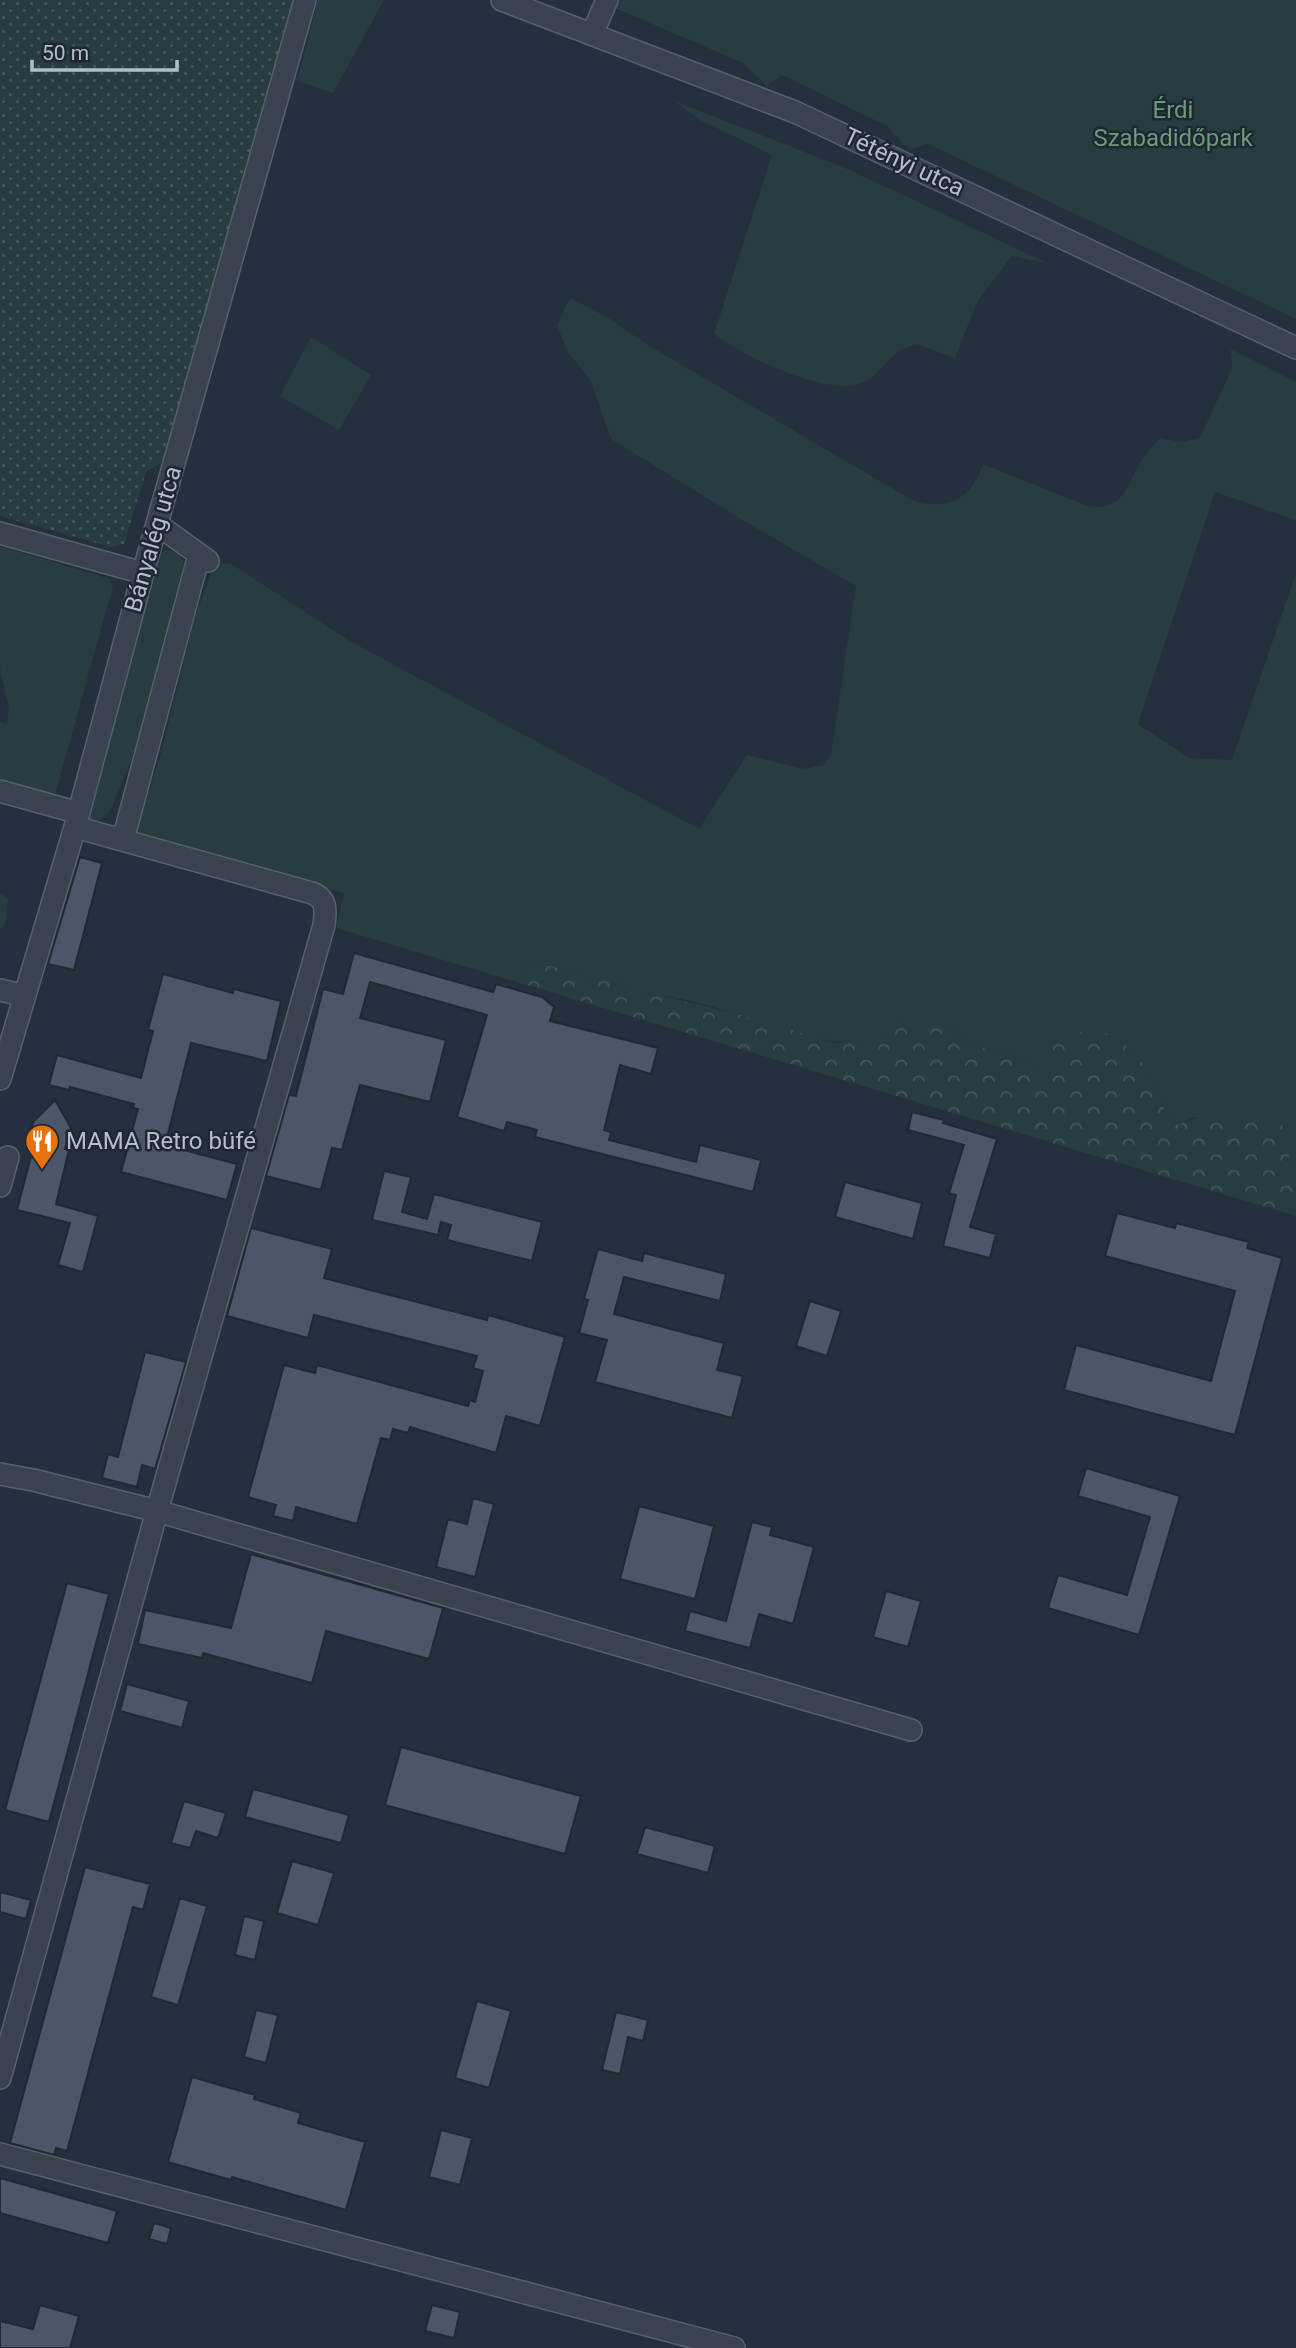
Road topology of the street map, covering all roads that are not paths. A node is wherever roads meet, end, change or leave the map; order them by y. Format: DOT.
graph roads {
  1 [pos="305,0"];
  2 [pos="502,0"];
  3 [pos="607,0"];
  4 [pos="592,34"];
  5 [pos="1296,348"];
  6 [pos="157,524"];
  7 [pos="0,533"];
  8 [pos="143,573"];
  9 [pos="0,791"];
  10 [pos="77,820"];
  11 [pos="123,840"];
  12 [pos="0,990"];
  13 [pos="24,996"];
  14 [pos="1,1075"];
  15 [pos="8,1157"];
  16 [pos="0,1186"];
  17 [pos="0,1474"];
  18 [pos="157,1511"];
  19 [pos="911,1730"];
  20 [pos="0,2078"];
  21 [pos="0,2154"];
  22 [pos="734,2348"];
  1 -- 6 [label="street, Bányalég utca"];
  2 -- 4 [label="street, Tétényi utca"];
  3 -- 4 [label="street"];
  4 -- 5 [label="street, Tétényi utca"];
  6 -- 8 [label="street, Bányalég utca"];
  6 -- 11 [label="street"];
  7 -- 8 [label="street"];
  8 -- 10 [label="street, Bányalég utca"];
  9 -- 10 [label="street"];
  10 -- 11 [label="street"];
  10 -- 13 [label="street, Bányalég utca"];
  11 -- 18 [label="street"];
  12 -- 13 [label="street"];
  13 -- 14 [label="street, Bányalég utca"];
  15 -- 16 [label="street"];
  17 -- 18 [label="street"];
  18 -- 19 [label="street"];
  18 -- 20 [label="street"];
  21 -- 22 [label="street"];
}
